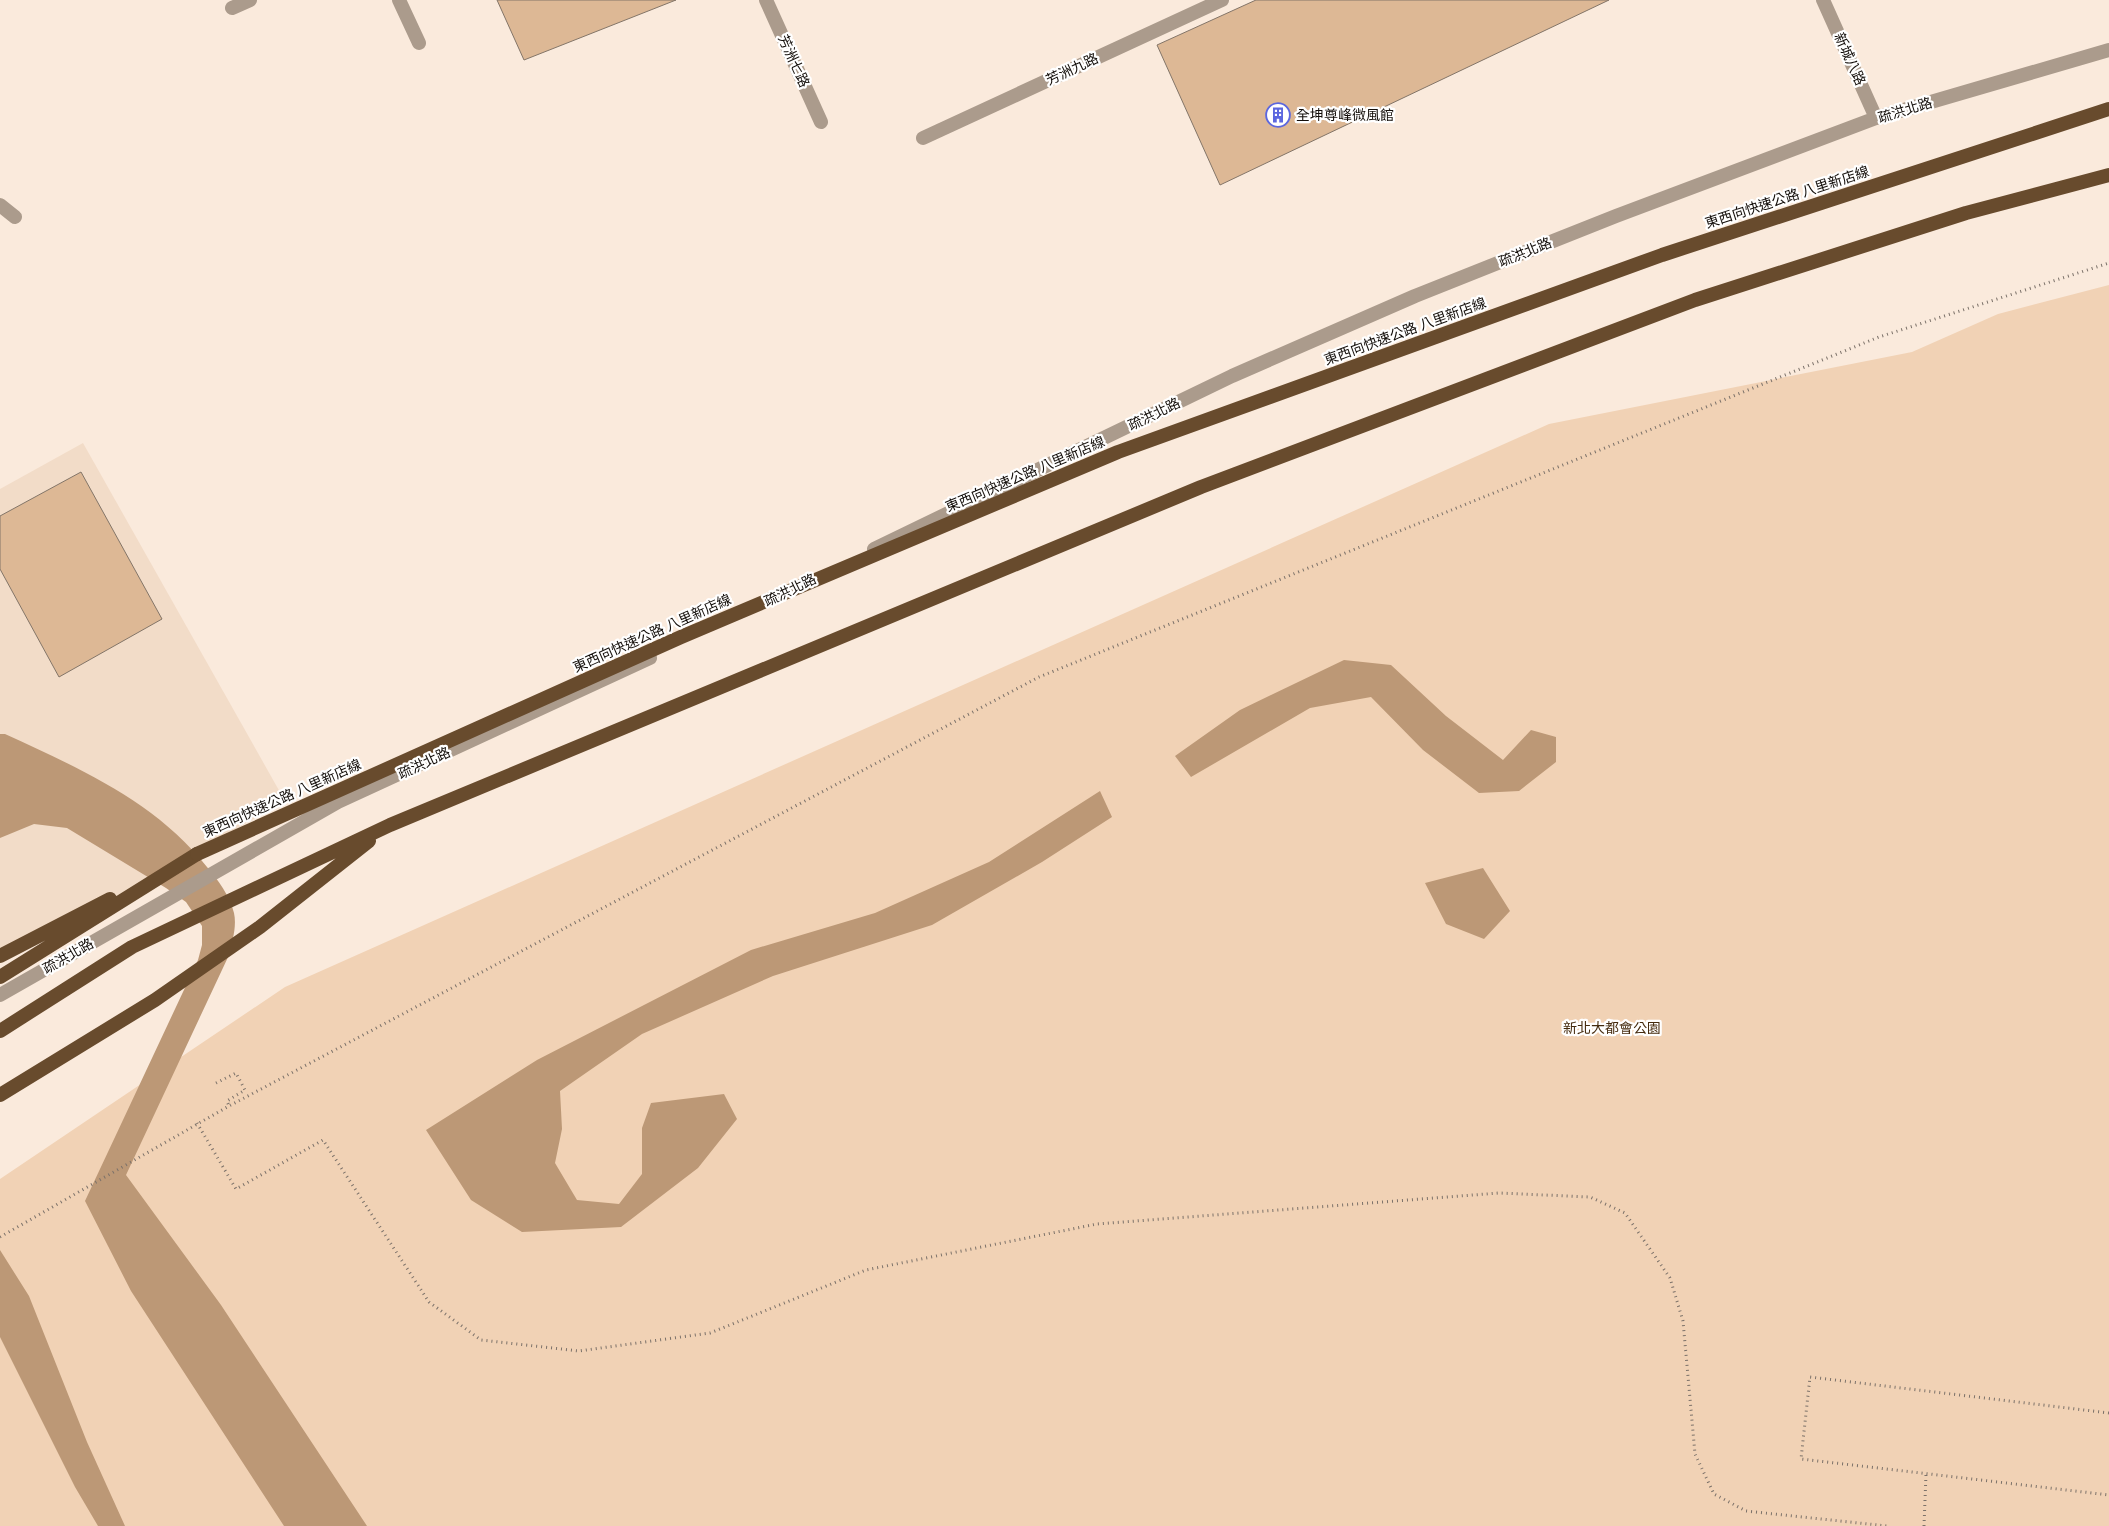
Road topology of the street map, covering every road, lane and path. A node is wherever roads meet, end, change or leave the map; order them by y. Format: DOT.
graph roads {
  1 [pos="250,0"];
  2 [pos="399,0"];
  3 [pos="766,0"];
  4 [pos="1222,0"];
  5 [pos="1823,0"];
  6 [pos="232,8"];
  7 [pos="419,44"];
  8 [pos="2109,50"];
  9 [pos="2109,109"];
  10 [pos="1876,118"];
  11 [pos="821,122"];
  12 [pos="923,138"];
  13 [pos="2109,175"];
  14 [pos="0,205"];
  15 [pos="15,217"];
  16 [pos="2109,263"];
  17 [pos="390,825"];
  18 [pos="197,854"];
  19 [pos="0,956"];
  20 [pos="0,977"];
  21 [pos="0,995"];
  22 [pos="0,1031"];
  23 [pos="216,1083"];
  24 [pos="0,1095"];
  25 [pos="229,1106"];
  26 [pos="197,1123"];
  27 [pos="0,1237"];
  28 [pos="2109,1413"];
  29 [pos="1926,1474"];
  30 [pos="2109,1496"];
  31 [pos="1887,1526"];
  32 [pos="1924,1526"];
  1 -- 6 [label="street"];
  2 -- 7 [label="street"];
  3 -- 11 [label="street, 芳洲七路"];
  4 -- 12 [label="street, 芳洲九路"];
  5 -- 10 [label="street, 新城八路"];
  8 -- 10 [label="street, 疏洪北路"];
  9 -- 18 [label="highway, 東西向快速公路 八里新店線, bridge"];
  10 -- 21 [label="street, 疏洪北路"];
  13 -- 17 [label="highway"];
  14 -- 15 [label="street"];
  16 -- 25 [label="path"];
  17 -- 22 [label="highway"];
  17 -- 24 [label="highway"];
  18 -- 19 [label="highway"];
  18 -- 20 [label="highway, 東西向快速公路 八里新店線"];
  23 -- 25 [label="path"];
  25 -- 26 [label="path"];
  26 -- 27 [label="path"];
  26 -- 31 [label="path"];
  28 -- 29 [label="path"];
  29 -- 30 [label="path"];
  29 -- 32 [label="path"];
}
